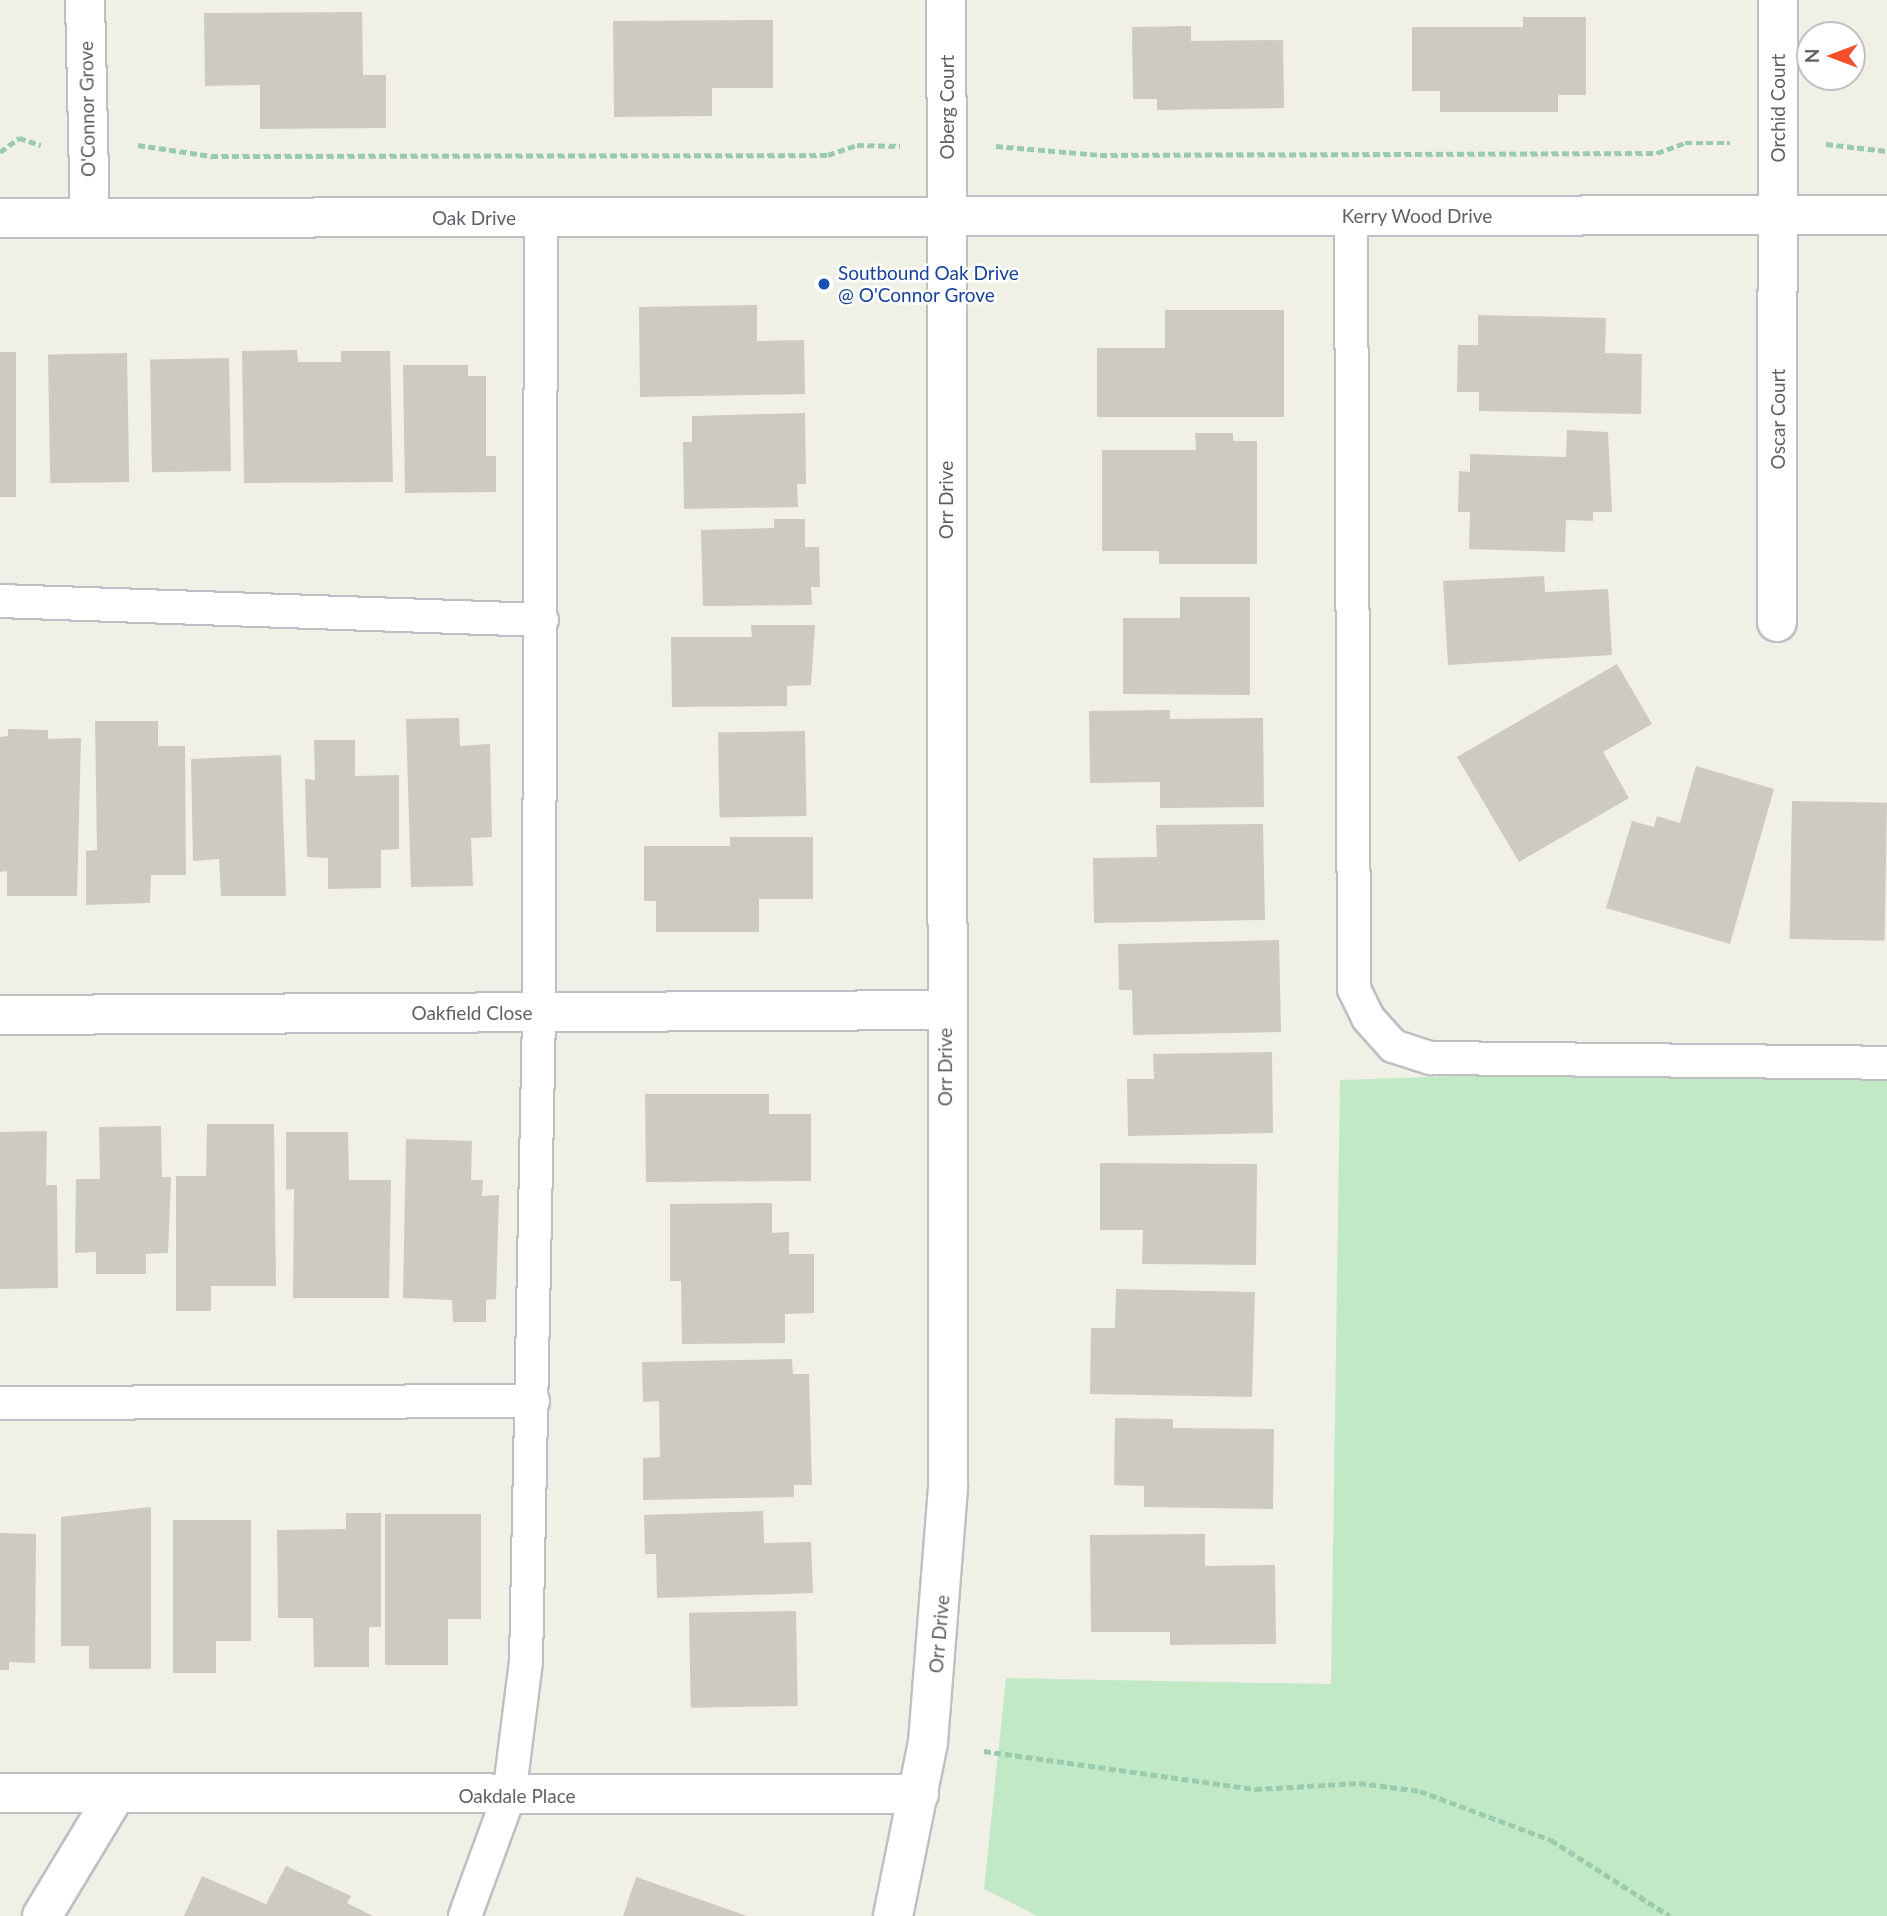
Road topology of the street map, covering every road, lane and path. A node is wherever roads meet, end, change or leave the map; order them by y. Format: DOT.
graph roads {
  1 [pos="85,0"];
  2 [pos="946,0"];
  3 [pos="1778,0"];
  4 [pos="1685,143"];
  5 [pos="1864,144"];
  6 [pos="30,145"];
  7 [pos="153,145"];
  8 [pos="857,145"];
  9 [pos="1032,146"];
  10 [pos="1887,151"];
  11 [pos="0,152"];
  12 [pos="947,214"];
  13 [pos="1887,215"];
  14 [pos="1350,216"];
  15 [pos="1778,216"];
  16 [pos="0,218"];
  17 [pos="90,218"];
  18 [pos="541,218"];
  19 [pos="0,601"];
  20 [pos="542,620"];
  21 [pos="1777,622"];
  22 [pos="944,1010"];
  23 [pos="539,1013"];
  24 [pos="0,1015"];
  25 [pos="1887,1063"];
  26 [pos="533,1401"];
  27 [pos="0,1403"];
  28 [pos="984,1751"];
  29 [pos="0,1793"];
  30 [pos="919,1794"];
  31 [pos="115,1795"];
  32 [pos="509,1796"];
  33 [pos="42,1916"];
  34 [pos="465,1916"];
  35 [pos="894,1916"];
  36 [pos="1670,1916"];
  1 -- 17 [label="street, O'Connor Grove"];
  2 -- 12 [label="street, Oberg Court"];
  3 -- 15 [label="street, Orchid Court"];
  4 -- 9 [label="path"];
  5 -- 10 [label="path"];
  6 -- 11 [label="path"];
  7 -- 8 [label="path"];
  12 -- 14 [label="street, Kerry Wood Drive"];
  12 -- 18 [label="street, Oak Drive"];
  12 -- 22 [label="street, Orr Drive"];
  13 -- 15 [label="street, Kerry Wood Drive"];
  14 -- 15 [label="street, Kerry Wood Drive"];
  14 -- 25 [label="lane"];
  15 -- 21 [label="street, Oscar Court"];
  16 -- 17 [label="street, Oak Drive"];
  17 -- 18 [label="street, Oak Drive"];
  18 -- 20 [label="lane"];
  19 -- 20 [label="lane"];
  20 -- 23 [label="lane"];
  22 -- 23 [label="street, Oakfield Close"];
  22 -- 30 [label="street, Orr Drive"];
  23 -- 24 [label="street, Oakfield Close"];
  23 -- 26 [label="lane"];
  26 -- 27 [label="lane"];
  26 -- 32 [label="lane"];
  28 -- 36 [label="path"];
  29 -- 31 [label="street, Oakdale Place"];
  30 -- 32 [label="street, Oakdale Place"];
  30 -- 35 [label="street, Orr Drive"];
  31 -- 32 [label="street, Oakdale Place"];
  31 -- 33 [label="street"];
  32 -- 34 [label="lane"];
}
